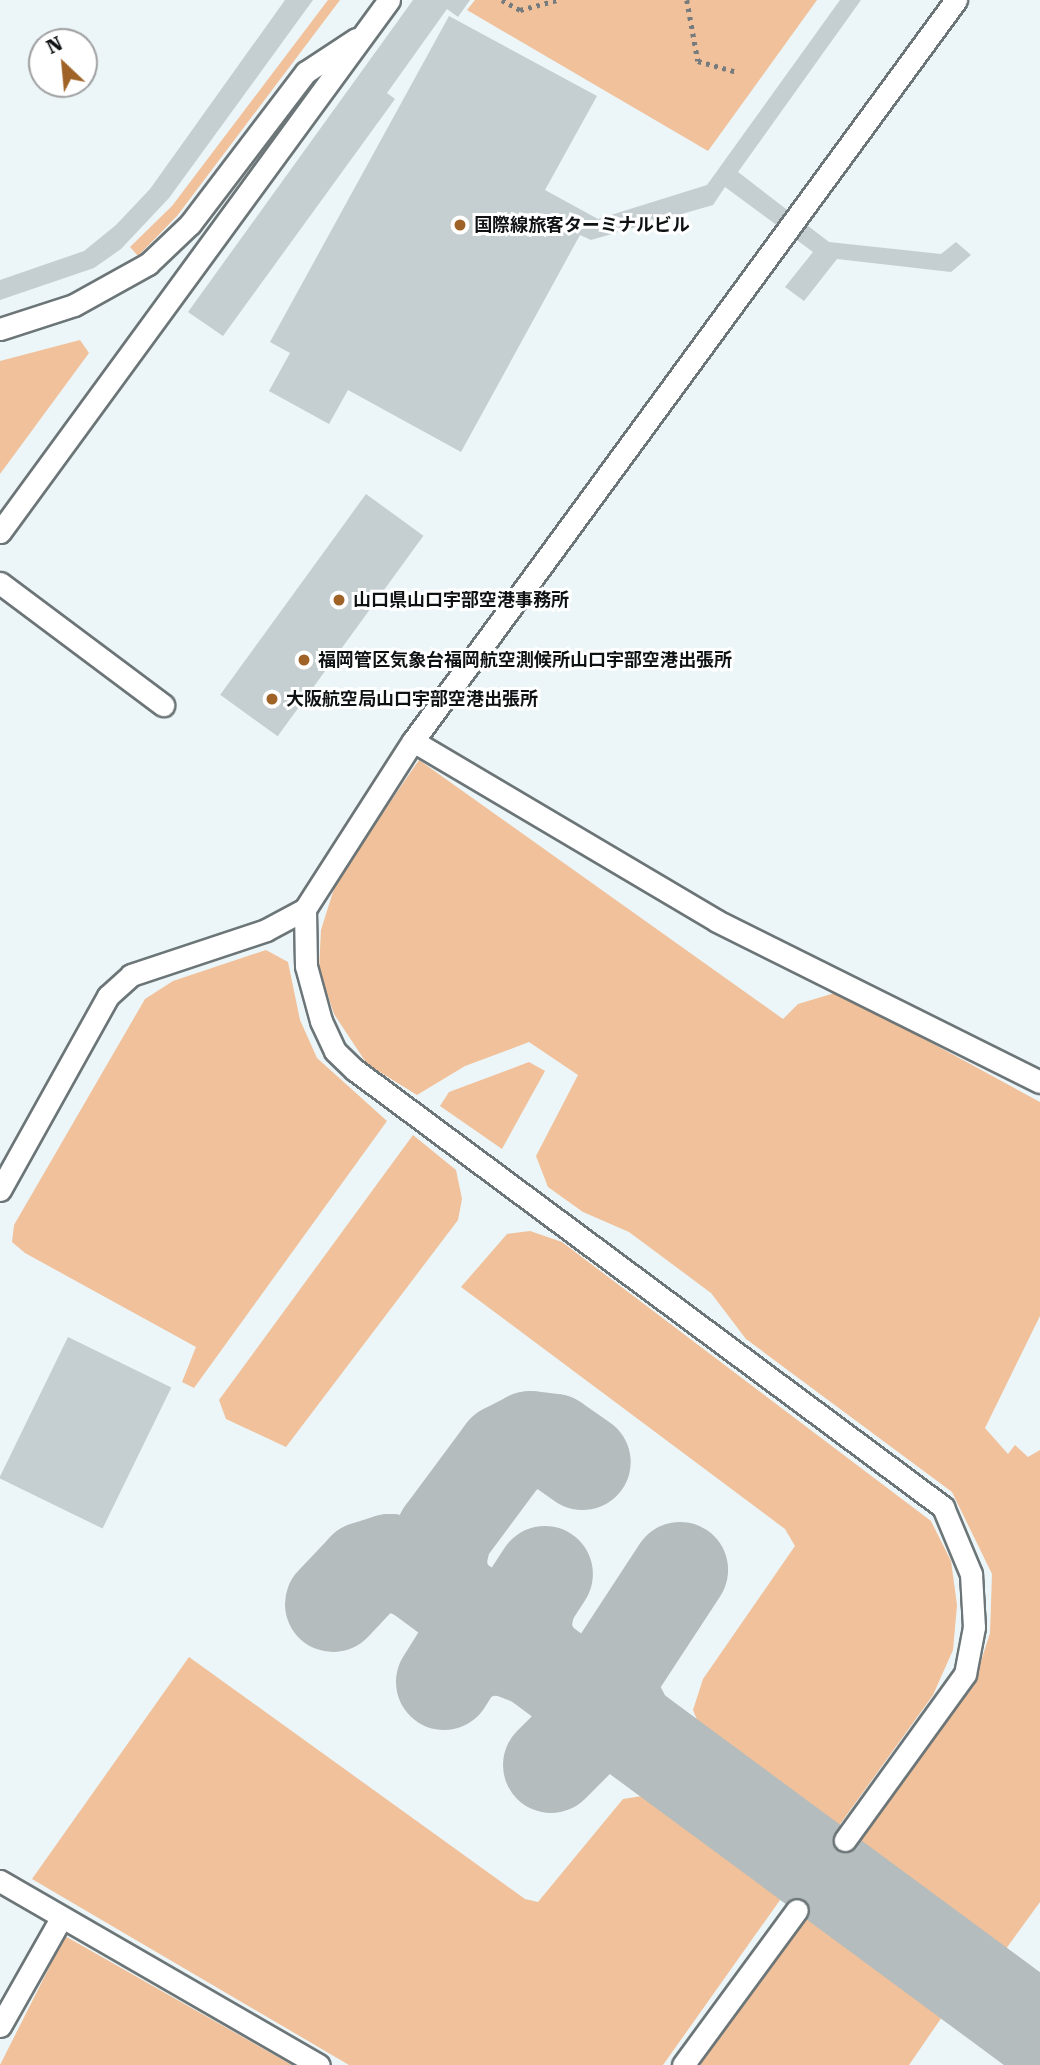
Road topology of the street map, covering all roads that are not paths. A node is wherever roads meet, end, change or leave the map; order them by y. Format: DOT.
graph roads {
  1 [pos="389,0"];
  2 [pos="956,0"];
  3 [pos="366,32"];
  4 [pos="0,329"];
  5 [pos="0,532"];
  6 [pos="0,583"];
  7 [pos="163,705"];
  8 [pos="413,741"];
  9 [pos="305,909"];
  10 [pos="1040,1082"];
  11 [pos="0,1190"];
  12 [pos="845,1840"];
  13 [pos="0,1881"];
  14 [pos="797,1910"];
  15 [pos="61,1918"];
  16 [pos="0,2026"];
  17 [pos="319,2065"];
  18 [pos="683,2065"];
  1 -- 3 [label="lane"];
  2 -- 8 [label="lane"];
  3 -- 4 [label="lane"];
  3 -- 5 [label="lane"];
  6 -- 7 [label="lane"];
  8 -- 9 [label="lane"];
  8 -- 10 [label="lane"];
  9 -- 11 [label="lane"];
  9 -- 12 [label="lane"];
  13 -- 15 [label="lane"];
  14 -- 18 [label="lane"];
  15 -- 16 [label="lane"];
  15 -- 17 [label="lane"];
}
